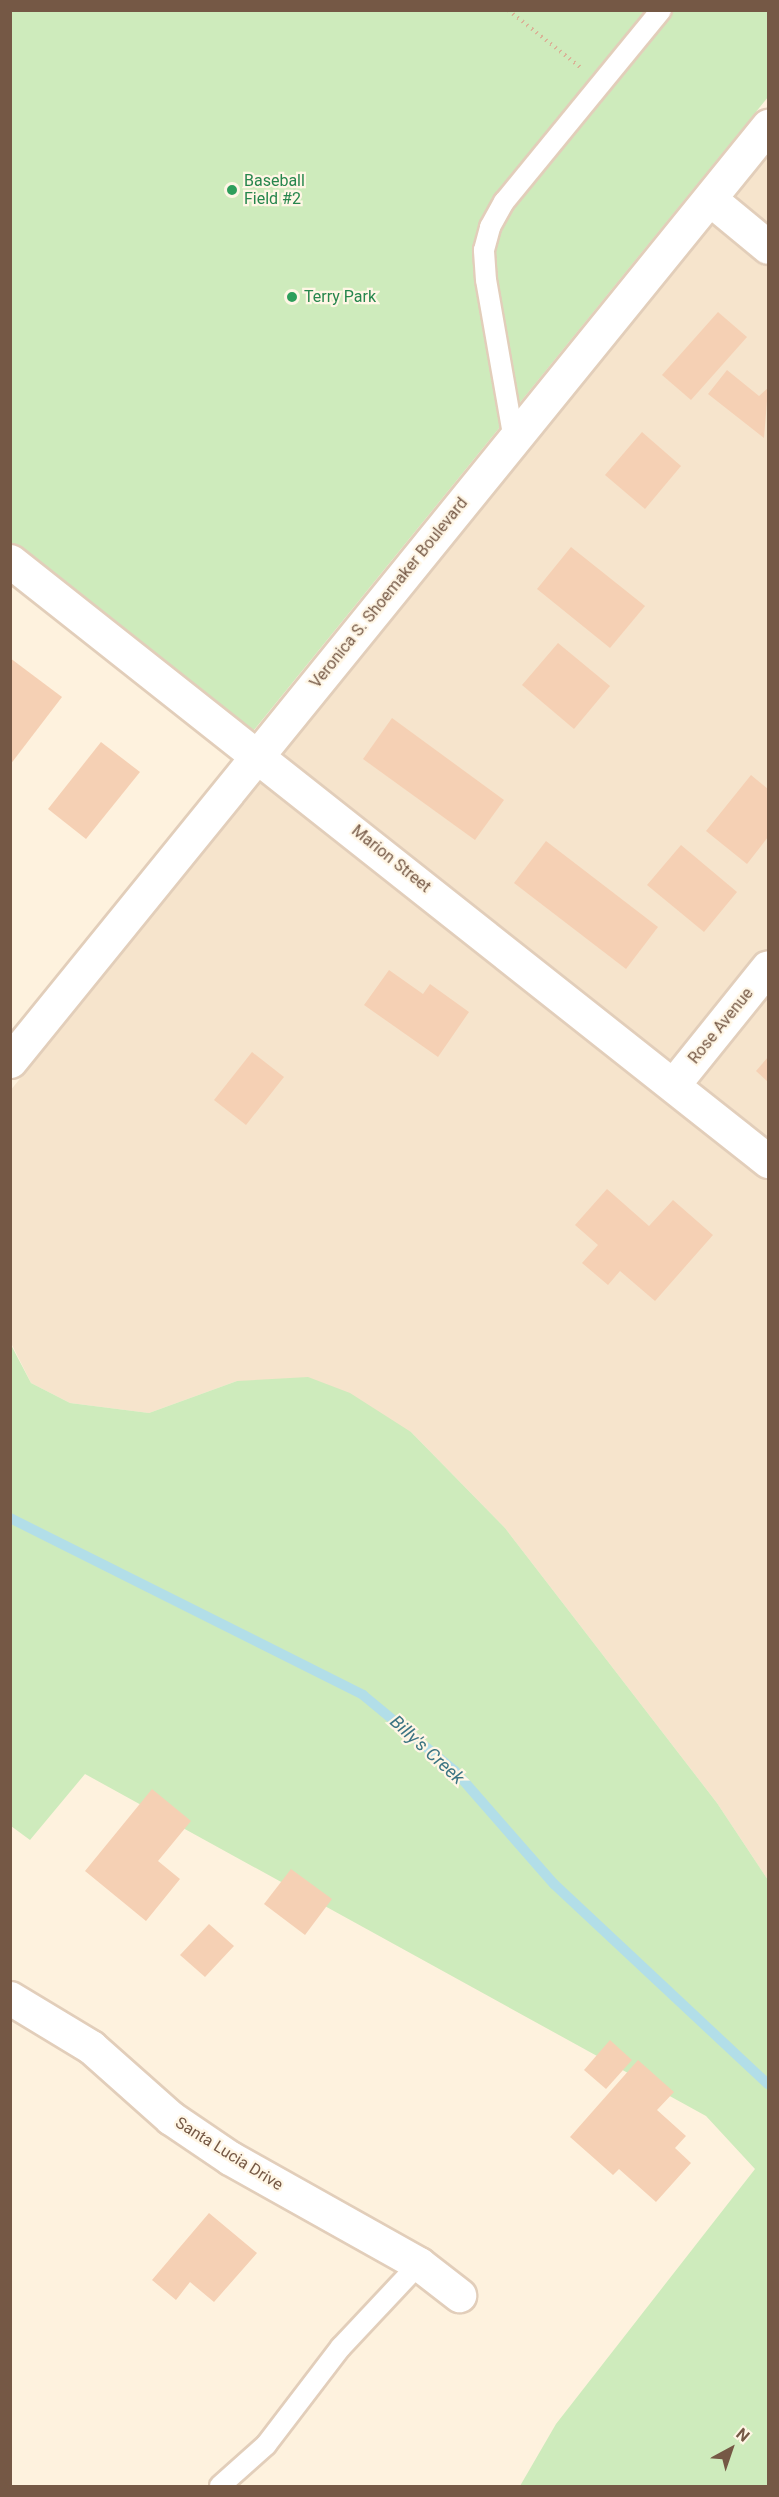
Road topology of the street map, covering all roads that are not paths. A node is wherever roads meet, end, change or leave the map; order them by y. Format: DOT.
graph roads {
  1 [pos="661,10"];
  2 [pos="768,126"];
  3 [pos="710,199"];
  4 [pos="768,247"];
  5 [pos="514,440"];
  6 [pos="10,561"];
  7 [pos="256,756"];
  8 [pos="768,967"];
  9 [pos="10,1061"];
  10 [pos="673,1085"];
  11 [pos="768,1161"];
  12 [pos="10,1998"];
  13 [pos="419,2264"];
  14 [pos="459,2295"];
  15 [pos="220,2487"];
  1 -- 5 [label="lane"];
  2 -- 3 [label="street, Veronica S. Shoemaker Boulevard"];
  3 -- 4 [label="street"];
  3 -- 5 [label="street, Veronica S. Shoemaker Boulevard"];
  5 -- 7 [label="street, Veronica S. Shoemaker Boulevard"];
  6 -- 7 [label="street, Marion Street"];
  7 -- 9 [label="street, Veronica S. Shoemaker Boulevard"];
  7 -- 10 [label="street, Marion Street"];
  8 -- 10 [label="street, Rose Avenue"];
  10 -- 11 [label="street, Marion Street"];
  12 -- 13 [label="street, Santa Lucia Drive"];
  13 -- 14 [label="street, Santa Lucia Drive"];
  13 -- 15 [label="lane"];
}
